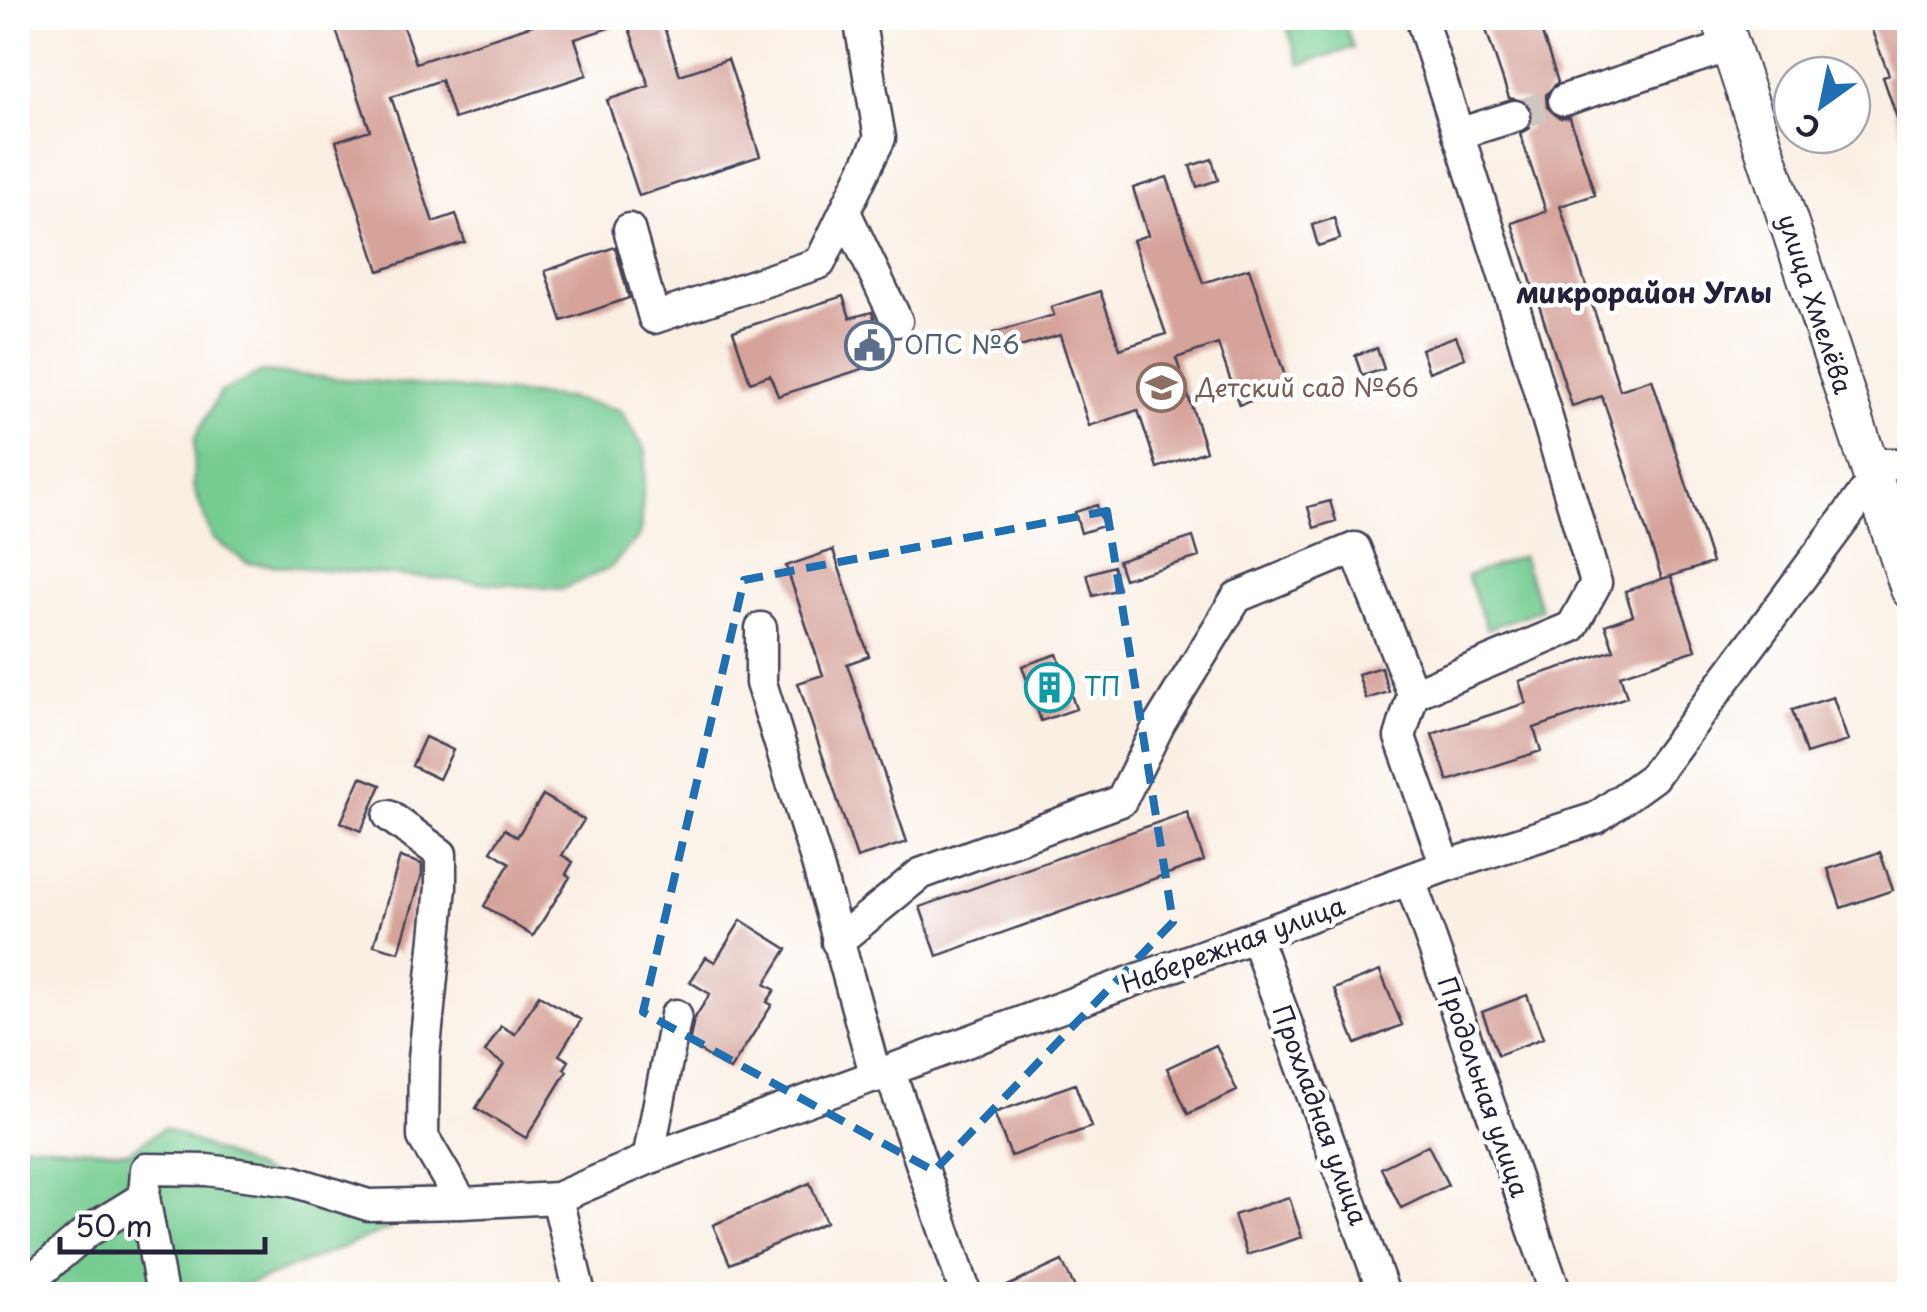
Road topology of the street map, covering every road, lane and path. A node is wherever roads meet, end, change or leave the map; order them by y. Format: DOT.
graph roads {
  1 [pos="859,18"];
  2 [pos="1420,18"];
  3 [pos="1726,32"];
  4 [pos="1564,100"];
  5 [pos="1514,116"];
  6 [pos="1458,134"];
  7 [pos="845,212"];
  8 [pos="629,229"];
  9 [pos="897,321"];
  10 [pos="1910,464"];
  11 [pos="1870,473"];
  12 [pos="1910,590"];
  13 [pos="762,628"];
  14 [pos="1413,694"];
  15 [pos="389,816"];
  16 [pos="1446,866"];
  17 [pos="1410,880"];
  18 [pos="1256,936"];
  19 [pos="837,942"];
  20 [pos="676,1016"];
  21 [pos="883,1074"];
  22 [pos="648,1160"];
  23 [pos="145,1183"];
  24 [pos="557,1198"];
  25 [pos="462,1204"];
  26 [pos="18,1291"];
  27 [pos="162,1294"];
  28 [pos="580,1294"];
  29 [pos="966,1294"];
  30 [pos="1384,1294"];
  31 [pos="1556,1294"];
  1 -- 7 [label="street"];
  2 -- 6 [label="street"];
  3 -- 4 [label="street"];
  3 -- 11 [label="main road, улица Хмелёва"];
  5 -- 6 [label="street"];
  6 -- 14 [label="street"];
  7 -- 8 [label="street"];
  7 -- 9 [label="street"];
  10 -- 11 [label="street"];
  11 -- 12 [label="main road, улица Хмелёва"];
  11 -- 16 [label="street, Набережная улица"];
  13 -- 19 [label="street"];
  14 -- 16 [label="street"];
  14 -- 19 [label="street"];
  15 -- 25 [label="street"];
  16 -- 17 [label="street, Набережная улица"];
  17 -- 18 [label="street, Набережная улица"];
  17 -- 31 [label="street, Продольная улица"];
  18 -- 21 [label="street, Набережная улица"];
  18 -- 30 [label="street, Прохладная улица"];
  19 -- 21 [label="street"];
  20 -- 22 [label="street"];
  21 -- 22 [label="street, Набережная улица"];
  21 -- 29 [label="street"];
  22 -- 24 [label="street, Набережная улица"];
  23 -- 25 [label="street, Набережная улица"];
  23 -- 26 [label="street"];
  23 -- 27 [label="street"];
  24 -- 25 [label="street, Набережная улица"];
  24 -- 28 [label="street"];
}
